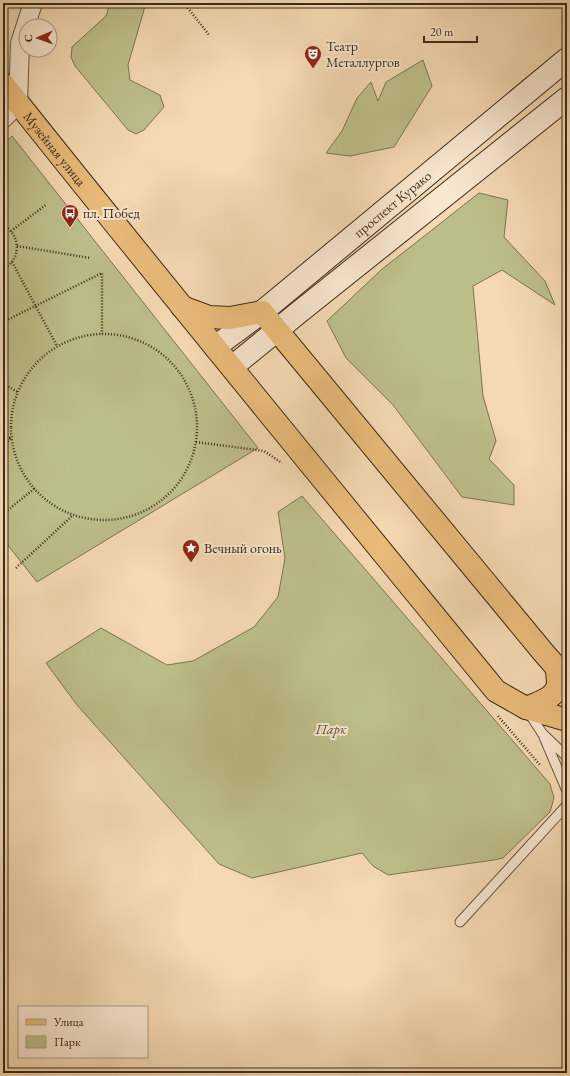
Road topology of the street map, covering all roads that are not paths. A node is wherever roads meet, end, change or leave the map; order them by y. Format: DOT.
graph roads {
  1 [pos="33,3"];
  2 [pos="567,59"];
  3 [pos="3,84"];
  4 [pos="567,98"];
  5 [pos="18,104"];
  6 [pos="3,120"];
  7 [pos="182,307"];
  8 [pos="262,312"];
  9 [pos="276,331"];
  10 [pos="215,347"];
  11 [pos="232,367"];
  12 [pos="562,670"];
  13 [pos="526,708"];
  14 [pos="567,720"];
  15 [pos="542,733"];
  16 [pos="567,757"];
  17 [pos="567,791"];
  18 [pos="567,805"];
  19 [pos="460,922"];
  1 -- 5 [label="street"];
  2 -- 8 [label="main road, проспект Курако"];
  3 -- 5 [label="main road, Музейная улица"];
  4 -- 9 [label="main road, проспект Курако"];
  5 -- 6 [label="street"];
  5 -- 7 [label="main road, Музейная улица"];
  7 -- 8 [label="main road"];
  7 -- 10 [label="main road, Музейная улица"];
  8 -- 9 [label="main road"];
  8 -- 10 [label="main road, проспект Курако"];
  9 -- 11 [label="main road, проспект Курако"];
  9 -- 12 [label="main road"];
  10 -- 11 [label="main road, Музейная улица"];
  11 -- 13 [label="main road, Музейная улица"];
  12 -- 13 [label="main road"];
  13 -- 14 [label="main road, Музейная улица"];
  13 -- 15 [label="lane"];
  15 -- 16 [label="lane"];
  15 -- 17 [label="lane"];
  18 -- 19 [label="lane"];
}
